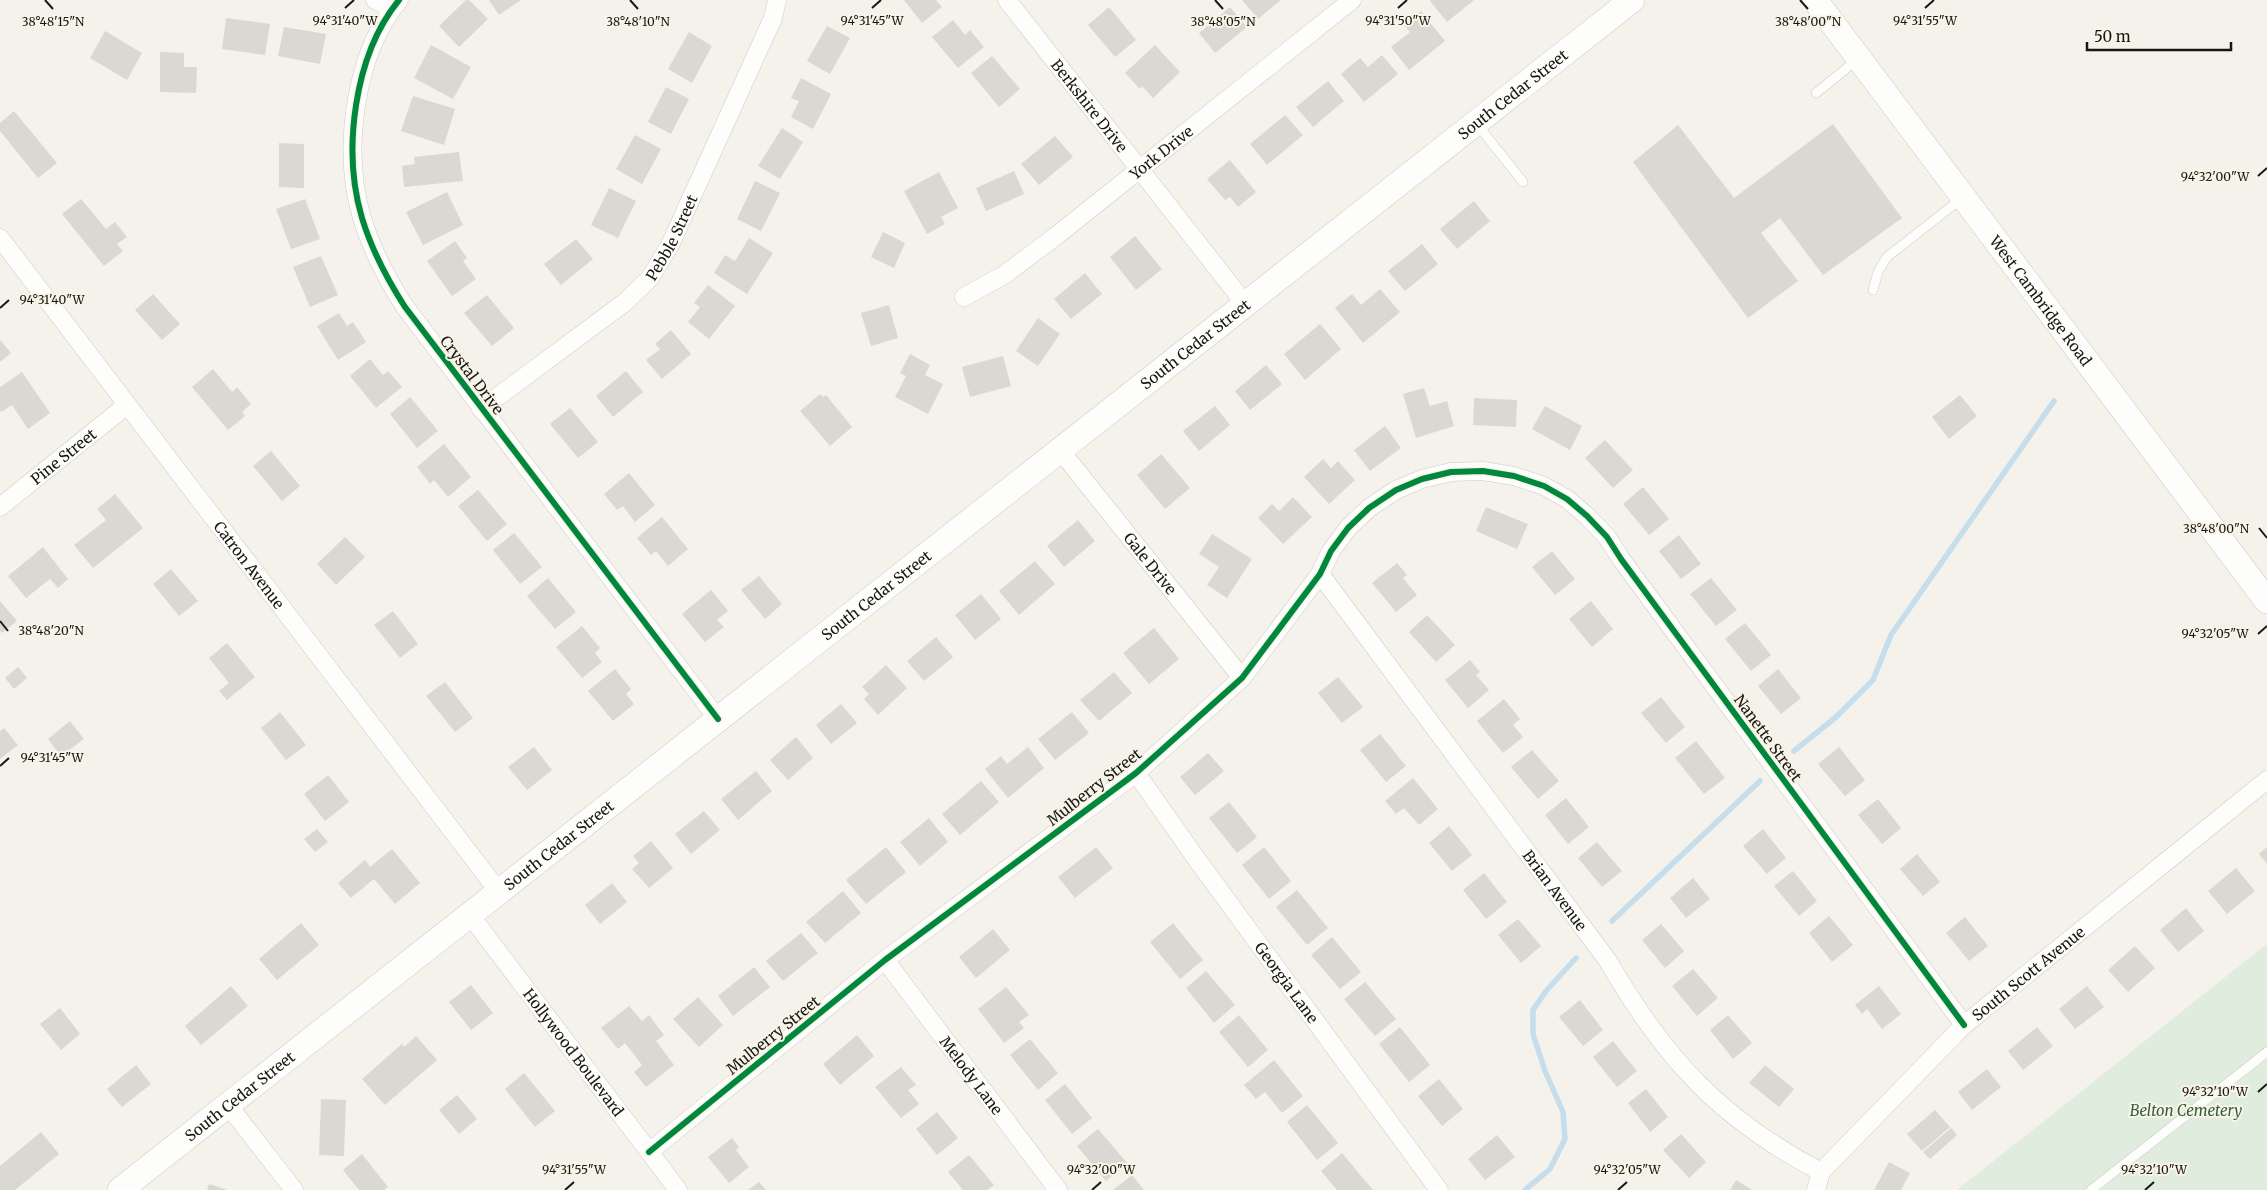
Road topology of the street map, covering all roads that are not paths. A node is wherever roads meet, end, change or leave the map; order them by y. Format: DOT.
graph roads {
  1 [pos="375,0"];
  2 [pos="777,0"];
  3 [pos="1007,0"];
  4 [pos="1352,0"];
  5 [pos="1632,0"];
  6 [pos="1815,0"];
  7 [pos="396,4"];
  8 [pos="1859,58"];
  9 [pos="1816,94"];
  10 [pos="1476,123"];
  11 [pos="1140,168"];
  12 [pos="1523,182"];
  13 [pos="1964,197"];
  14 [pos="0,238"];
  15 [pos="1873,290"];
  16 [pos="964,297"];
  17 [pos="1246,304"];
  18 [pos="128,405"];
  19 [pos="481,409"];
  20 [pos="1060,450"];
  21 [pos="1536,483"];
  22 [pos="0,507"];
  23 [pos="1320,574"];
  24 [pos="2267,601"];
  25 [pos="1242,678"];
  26 [pos="718,719"];
  27 [pos="1136,773"];
  28 [pos="2267,780"];
  29 [pos="499,892"];
  30 [pos="470,915"];
  31 [pos="885,960"];
  32 [pos="1964,1025"];
  33 [pos="2267,1052"];
  34 [pos="228,1105"];
  35 [pos="649,1152"];
  36 [pos="1821,1172"];
  37 [pos="120,1190"];
  38 [pos="294,1190"];
  39 [pos="678,1190"];
  40 [pos="1058,1190"];
  41 [pos="1439,1190"];
  42 [pos="1816,1190"];
  43 [pos="2091,1190"];
  1 -- 7 [label="street"];
  2 -- 19 [label="street, Pebble Street"];
  3 -- 11 [label="street, Berkshire Drive"];
  4 -- 11 [label="street, York Drive"];
  5 -- 10 [label="main road, South Cedar Street"];
  6 -- 8 [label="main road, West Cambridge Road"];
  7 -- 19 [label="street, Crystal Drive"];
  8 -- 9 [label="lane"];
  8 -- 13 [label="main road, West Cambridge Road"];
  10 -- 12 [label="lane"];
  10 -- 17 [label="main road, South Cedar Street"];
  11 -- 16 [label="street, York Drive"];
  11 -- 17 [label="street, Berkshire Drive"];
  13 -- 15 [label="lane"];
  13 -- 24 [label="main road, West Cambridge Road"];
  14 -- 18 [label="street, Catron Avenue"];
  17 -- 20 [label="main road, South Cedar Street"];
  18 -- 22 [label="street, Pine Street"];
  18 -- 29 [label="street, Catron Avenue"];
  19 -- 26 [label="street, Crystal Drive"];
  20 -- 25 [label="street, Gale Drive"];
  20 -- 26 [label="main road, South Cedar Street"];
  21 -- 23 [label="street, Mulberry Street"];
  21 -- 32 [label="street, Nanette Street"];
  23 -- 25 [label="street, Mulberry Street"];
  23 -- 36 [label="street, Brian Avenue"];
  25 -- 27 [label="street, Mulberry Street"];
  26 -- 29 [label="main road, South Cedar Street"];
  27 -- 31 [label="street, Mulberry Street"];
  27 -- 41 [label="street, Georgia Lane"];
  28 -- 32 [label="street, South Scott Avenue"];
  29 -- 30 [label="main road, South Cedar Street"];
  30 -- 34 [label="main road, South Cedar Street"];
  30 -- 35 [label="street, Hollywood Boulevard"];
  31 -- 35 [label="street, Mulberry Street"];
  31 -- 40 [label="street, Melody Lane"];
  32 -- 36 [label="street, South Scott Avenue"];
  33 -- 43 [label="lane"];
  34 -- 37 [label="main road, South Cedar Street"];
  34 -- 38 [label="street"];
  35 -- 39 [label="street, Hollywood Boulevard"];
  36 -- 42 [label="street, South Scott Avenue"];
}
